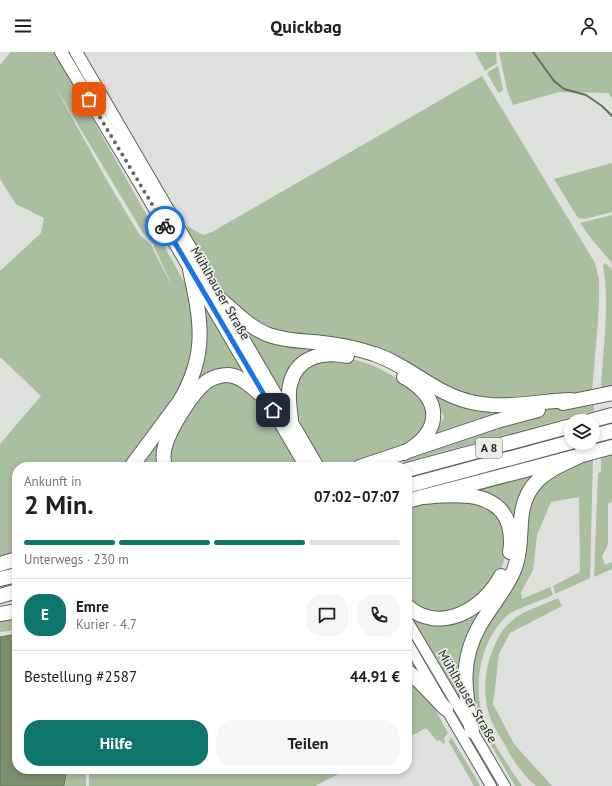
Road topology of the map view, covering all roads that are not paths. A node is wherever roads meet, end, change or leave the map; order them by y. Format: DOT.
graph roads {
  1 [pos="61,52"];
  2 [pos="76,52"];
  3 [pos="190,270"];
  4 [pos="220,299"];
  5 [pos="612,393"];
  6 [pos="267,400"];
  7 [pos="571,400"];
  8 [pos="612,415"];
  9 [pos="600,418"];
  10 [pos="291,420"];
  11 [pos="564,428"];
  12 [pos="612,431"];
  13 [pos="600,434"];
  14 [pos="564,444"];
  15 [pos="612,447"];
  16 [pos="404,453"];
  17 [pos="582,455"];
  18 [pos="135,462"];
  19 [pos="164,462"];
  20 [pos="309,462"];
  21 [pos="309,462"];
  22 [pos="376,462"];
  23 [pos="412,469"];
  24 [pos="412,485"];
  25 [pos="422,497"];
  26 [pos="412,500"];
  27 [pos="12,560"];
  28 [pos="0,564"];
  29 [pos="12,576"];
  30 [pos="0,579"];
  31 [pos="12,592"];
  32 [pos="0,596"];
  33 [pos="412,609"];
  34 [pos="12,612"];
  35 [pos="0,614"];
  36 [pos="412,629"];
  37 [pos="412,651"];
  38 [pos="412,675"];
  39 [pos="446,709"];
  40 [pos="472,731"];
  41 [pos="491,786"];
  42 [pos="505,786"];
  1 -- 3 [label="main road, Mühlhauser Straße"];
  2 -- 4 [label="main road, Mühlhauser Straße"];
  3 -- 6 [label="main road, Mühlhauser Straße"];
  3 -- 18 [label="highway"];
  4 -- 7 [label="highway"];
  4 -- 10 [label="main road, Mühlhauser Straße"];
  5 -- 7 [label="highway"];
  6 -- 19 [label="highway"];
  6 -- 20 [label="main road, Mühlhauser Straße"];
  7 -- 16 [label="highway"];
  8 -- 9 [label="highway"];
  10 -- 16 [label="highway"];
  10 -- 21 [label="main road, Mühlhauser Straße"];
  11 -- 23 [label="highway, A 8"];
  12 -- 13 [label="highway"];
  14 -- 24 [label="highway, A 8"];
  15 -- 17 [label="highway"];
  16 -- 22 [label="highway"];
  17 -- 25 [label="highway"];
  17 -- 40 [label="highway"];
  25 -- 26 [label="highway"];
  25 -- 33 [label="highway"];
  27 -- 28 [label="highway"];
  29 -- 30 [label="highway"];
  31 -- 32 [label="highway"];
  34 -- 35 [label="highway"];
  36 -- 40 [label="main road, Mühlhauser Straße"];
  37 -- 39 [label="main road, Mühlhauser Straße"];
  38 -- 39 [label="highway"];
  39 -- 41 [label="main road, Mühlhauser Straße"];
  40 -- 42 [label="main road, Mühlhauser Straße"];
}
